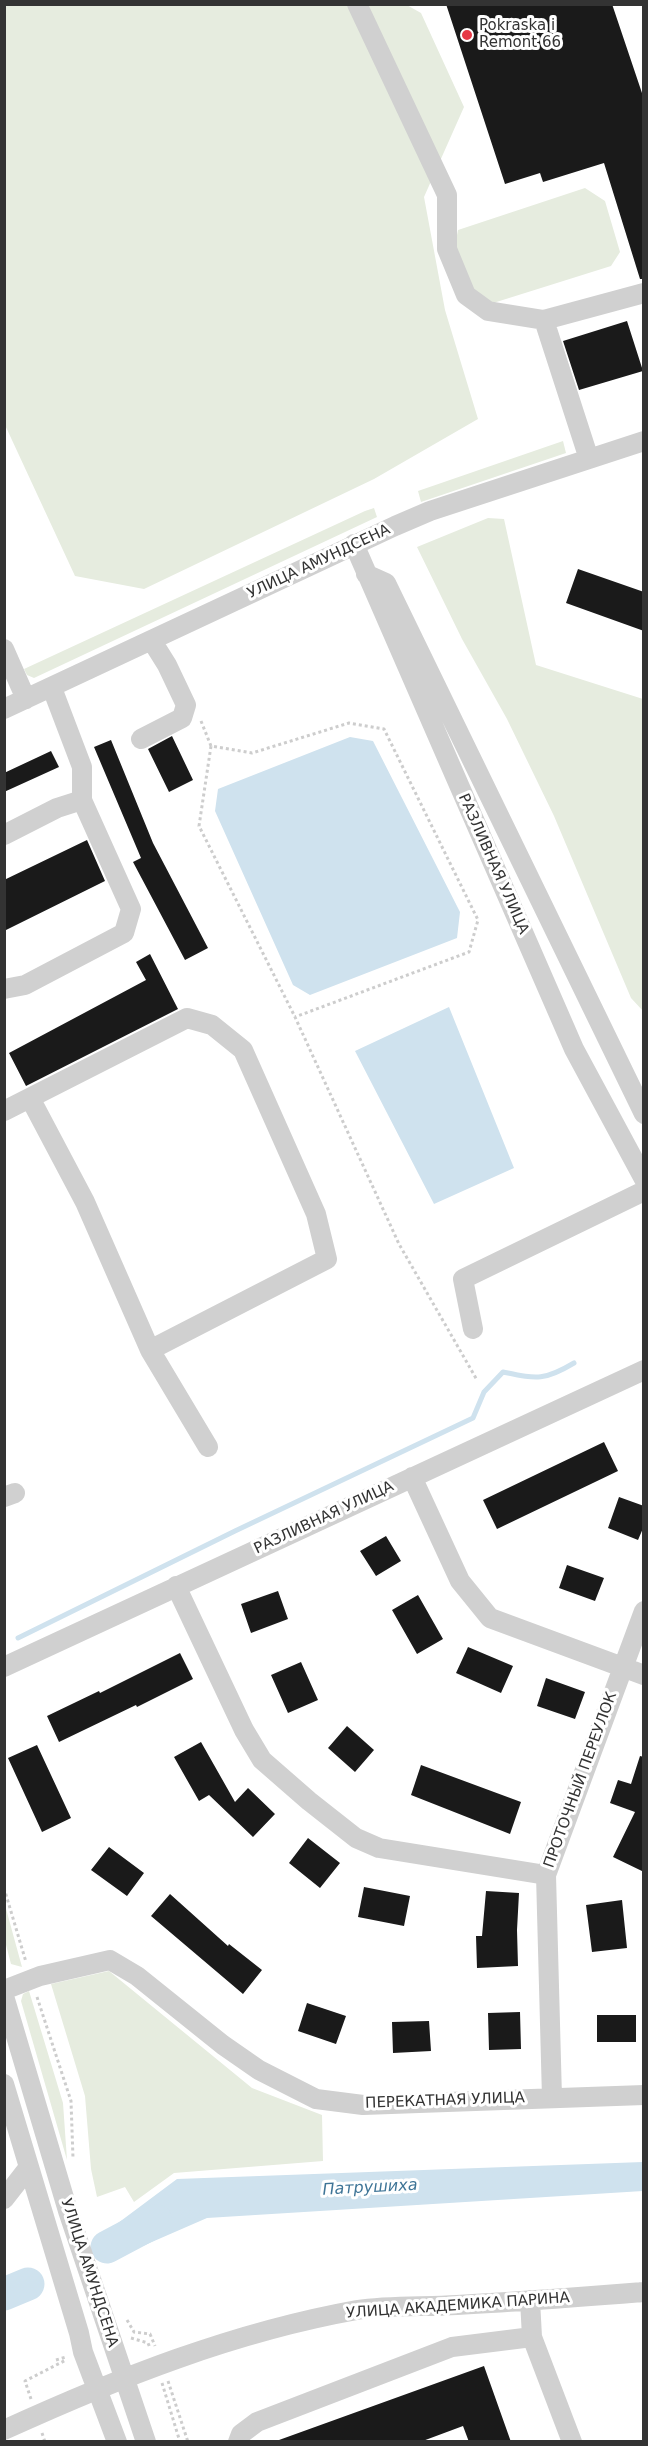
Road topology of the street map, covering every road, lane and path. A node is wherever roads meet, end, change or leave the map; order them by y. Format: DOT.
graph roads {
  1 [pos="357,4"];
  2 [pos="644,293"];
  3 [pos="544,320"];
  4 [pos="644,441"];
  5 [pos="589,459"];
  6 [pos="354,544"];
  7 [pos="366,573"];
  8 [pos="152,641"];
  9 [pos="4,649"];
  10 [pos="52,688"];
  11 [pos="26,699"];
  12 [pos="186,705"];
  13 [pos="4,709"];
  14 [pos="141,739"];
  15 [pos="211,746"];
  16 [pos="82,800"];
  17 [pos="4,835"];
  18 [pos="4,989"];
  19 [pos="295,1017"];
  20 [pos="30,1098"];
  21 [pos="4,1111"];
  22 [pos="644,1114"];
  23 [pos="644,1179"];
  24 [pos="644,1191"];
  25 [pos="473,1329"];
  26 [pos="150,1350"];
  27 [pos="644,1370"];
  28 [pos="477,1380"];
  29 [pos="208,1447"];
  30 [pos="412,1477"];
  31 [pos="177,1586"];
  32 [pos="644,1611"];
  33 [pos="4,1667"];
  34 [pos="622,1668"];
  35 [pos="644,1675"];
  36 [pos="546,1875"];
  37 [pos="4,1888"];
  38 [pos="31,1979"];
  39 [pos="4,1990"];
  40 [pos="4,1996"];
  41 [pos="4,2084"];
  42 [pos="644,2095"];
  43 [pos="552,2098"];
  44 [pos="36,2102"];
  45 [pos="13,2111"];
  46 [pos="74,2160"];
  47 [pos="29,2167"];
  48 [pos="4,2199"];
  49 [pos="644,2292"];
  50 [pos="530,2300"];
  51 [pos="124,2336"];
  52 [pos="532,2337"];
  53 [pos="66,2348"];
  54 [pos="156,2366"];
  55 [pos="124,2378"];
  56 [pos="97,2389"];
  57 [pos="37,2416"];
  58 [pos="4,2430"];
  59 [pos="45,2442"];
  60 [pos="117,2442"];
  61 [pos="146,2442"];
  62 [pos="180,2442"];
  63 [pos="238,2442"];
  64 [pos="572,2442"];
  1 -- 3 [label="street"];
  2 -- 3 [label="street"];
  3 -- 5 [label="street"];
  4 -- 5 [label="street, УЛИЦА АМУНДСЕНА"];
  5 -- 6 [label="street, УЛИЦА АМУНДСЕНА"];
  6 -- 7 [label="street, РАЗЛИВНАЯ УЛИЦА"];
  6 -- 8 [label="street, УЛИЦА АМУНДСЕНА"];
  7 -- 22 [label="street"];
  7 -- 23 [label="street, РАЗЛИВНАЯ УЛИЦА"];
  8 -- 10 [label="street, УЛИЦА АМУНДСЕНА"];
  8 -- 12 [label="street"];
  9 -- 11 [label="street"];
  10 -- 11 [label="street, УЛИЦА АМУНДСЕНА"];
  10 -- 16 [label="street"];
  11 -- 13 [label="street, УЛИЦА АМУНДСЕНА"];
  12 -- 14 [label="street"];
  12 -- 15 [label="path"];
  15 -- 19 [label="path"];
  15 -- 19 [label="path"];
  16 -- 17 [label="street"];
  16 -- 18 [label="street"];
  19 -- 28 [label="path"];
  20 -- 21 [label="street"];
  20 -- 26 [label="street"];
  20 -- 26 [label="street"];
  24 -- 25 [label="street"];
  26 -- 29 [label="street"];
  27 -- 30 [label="street, РАЗЛИВНАЯ УЛИЦА"];
  30 -- 31 [label="street, РАЗЛИВНАЯ УЛИЦА"];
  30 -- 34 [label="street"];
  31 -- 33 [label="street, РАЗЛИВНАЯ УЛИЦА"];
  31 -- 36 [label="street"];
  32 -- 34 [label="street, ПРОТОЧНЫЙ ПЕРЕУЛОК"];
  34 -- 35 [label="street"];
  34 -- 36 [label="street, ПРОТОЧНЫЙ ПЕРЕУЛОК"];
  36 -- 43 [label="street, ПРОТОЧНЫЙ ПЕРЕУЛОК"];
  37 -- 38 [label="path"];
  38 -- 39 [label="street"];
  38 -- 43 [label="street, ПЕРЕКАТНАЯ УЛИЦА"];
  38 -- 46 [label="path"];
  40 -- 44 [label="street, УЛИЦА АМУНДСЕНА"];
  41 -- 45 [label="street, УЛИЦА АМУНДСЕНА"];
  42 -- 43 [label="street, ПЕРЕКАТНАЯ УЛИЦА"];
  44 -- 45 [label="street"];
  44 -- 55 [label="street, УЛИЦА АМУНДСЕНА"];
  45 -- 47 [label="street, УЛИЦА АМУНДСЕНА"];
  47 -- 48 [label="street"];
  47 -- 56 [label="street, УЛИЦА АМУНДСЕНА"];
  49 -- 50 [label="street, УЛИЦА АКАДЕМИКА ПАРИНА"];
  50 -- 52 [label="street"];
  50 -- 54 [label="street, УЛИЦА АКАДЕМИКА ПАРИНА"];
  51 -- 54 [label="path"];
  52 -- 63 [label="street"];
  52 -- 64 [label="street"];
  53 -- 57 [label="path"];
  54 -- 55 [label="street, УЛИЦА АКАДЕМИКА ПАРИНА"];
  54 -- 62 [label="path"];
  55 -- 56 [label="street, УЛИЦА АКАДЕМИКА ПАРИНА"];
  55 -- 61 [label="street, УЛИЦА АМУНДСЕНА"];
  56 -- 57 [label="street, УЛИЦА АКАДЕМИКА ПАРИНА"];
  56 -- 60 [label="street, УЛИЦА АМУНДСЕНА"];
  57 -- 58 [label="street, УЛИЦА АКАДЕМИКА ПАРИНА"];
  57 -- 59 [label="path"];
}
